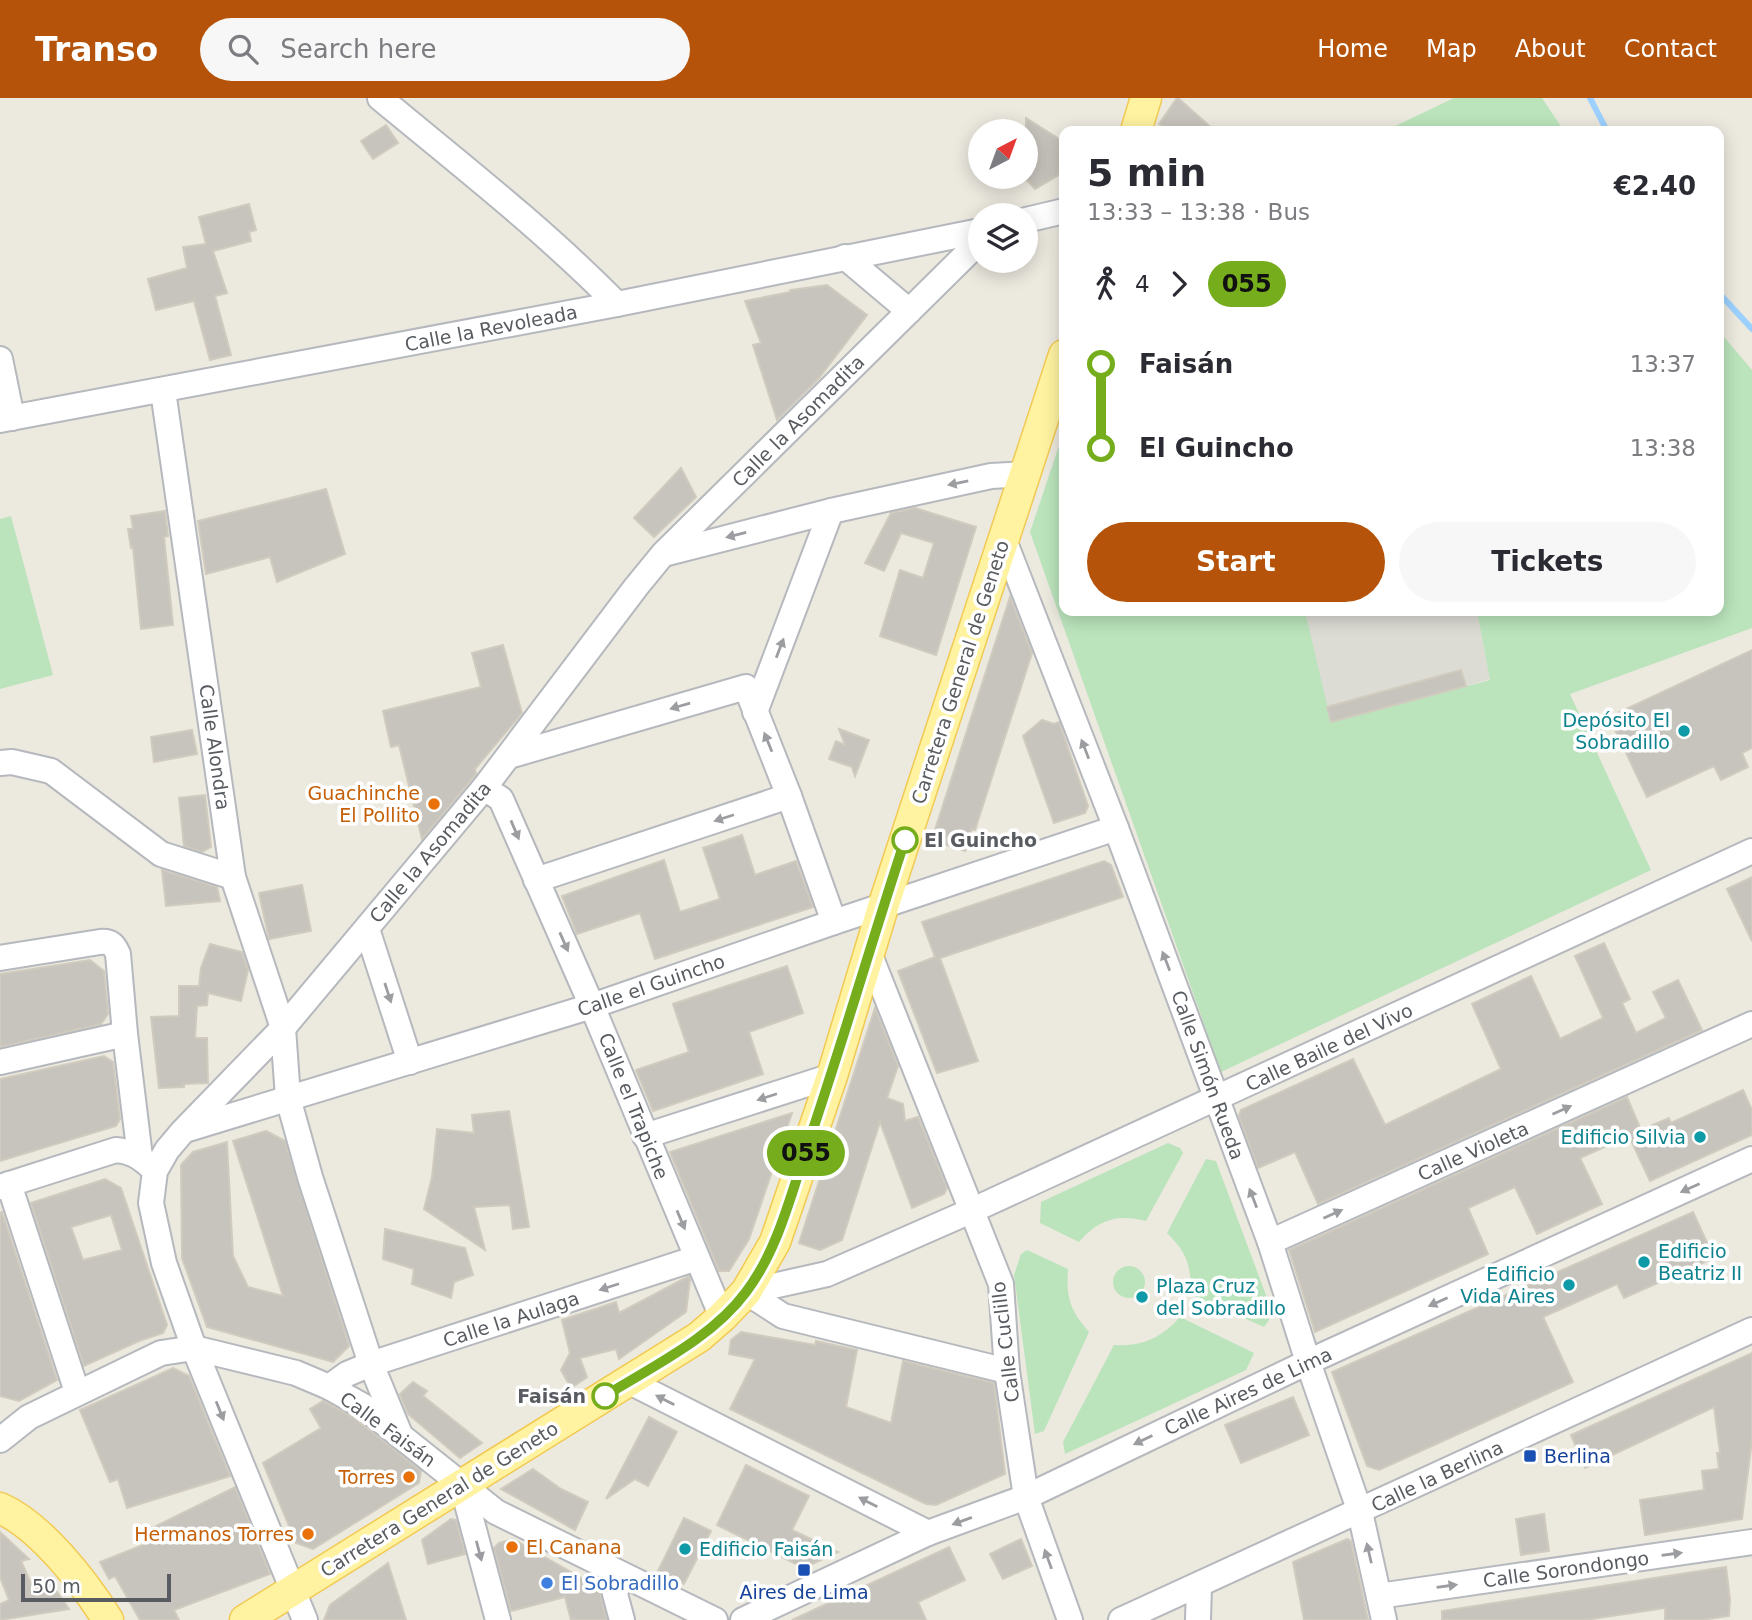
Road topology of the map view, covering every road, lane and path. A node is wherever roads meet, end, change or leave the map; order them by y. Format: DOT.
graph roads {
  1 [pos="380,98"];
  2 [pos="1146,98"];
  3 [pos="1138,126"];
  4 [pos="1059,212"];
  5 [pos="1038,217"];
  6 [pos="968,233"];
  7 [pos="968,253"];
  8 [pos="845,257"];
  9 [pos="617,304"];
  10 [pos="909,312"];
  11 [pos="0,359"];
  12 [pos="1059,370"];
  13 [pos="163,391"];
  14 [pos="6,419"];
  15 [pos="1025,474"];
  16 [pos="831,511"];
  17 [pos="1004,540"];
  18 [pos="663,554"];
  19 [pos="755,712"];
  20 [pos="509,756"];
  21 [pos="0,763"];
  22 [pos="484,788"];
  23 [pos="789,796"];
  24 [pos="1116,828"];
  25 [pos="1752,851"];
  26 [pos="233,877"];
  27 [pos="536,880"];
  28 [pos="883,907"];
  29 [pos="834,922"];
  30 [pos="367,929"];
  31 [pos="869,953"];
  32 [pos="0,958"];
  33 [pos="592,1006"];
  34 [pos="1752,1024"];
  35 [pos="283,1028"];
  36 [pos="125,1034"];
  37 [pos="0,1062"];
  38 [pos="411,1062"];
  39 [pos="832,1076"];
  40 [pos="288,1098"];
  41 [pos="1217,1098"];
  42 [pos="183,1131"];
  43 [pos="645,1136"];
  44 [pos="1752,1159"];
  45 [pos="148,1164"];
  46 [pos="5,1185"];
  47 [pos="973,1210"];
  48 [pos="1270,1242"];
  49 [pos="697,1258"];
  50 [pos="746,1292"];
  51 [pos="723,1317"];
  52 [pos="1752,1330"];
  53 [pos="194,1348"];
  54 [pos="1308,1362"];
  55 [pos="371,1364"];
  56 [pos="1007,1371"];
  57 [pos="628,1381"];
  58 [pos="329,1387"];
  59 [pos="77,1392"];
  60 [pos="398,1433"];
  61 [pos="0,1440"];
  62 [pos="462,1485"];
  63 [pos="1026,1497"];
  64 [pos="0,1508"];
  65 [pos="1360,1512"];
  66 [pos="928,1533"];
  67 [pos="1752,1542"];
  68 [pos="621,1575"];
  69 [pos="1199,1586"];
  70 [pos="294,1590"];
  71 [pos="1382,1608"];
  72 [pos="108,1620"];
  73 [pos="245,1620"];
  74 [pos="305,1620"];
  75 [pos="498,1620"];
  76 [pos="622,1620"];
  77 [pos="715,1620"];
  78 [pos="743,1620"];
  79 [pos="1070,1620"];
  80 [pos="1121,1620"];
  81 [pos="1198,1620"];
  1 -- 9 [label="street"];
  2 -- 3 [label="main road"];
  4 -- 5 [label="street"];
  6 -- 8 [label="street, Calle la Revoleada"];
  7 -- 10 [label="street, Calle la Asomadita"];
  8 -- 9 [label="street, Calle la Revoleada"];
  8 -- 10 [label="street"];
  9 -- 13 [label="street, Calle la Revoleada"];
  10 -- 18 [label="street, Calle la Asomadita"];
  11 -- 14 [label="street"];
  12 -- 15 [label="main road, Carretera General de Geneto"];
  13 -- 14 [label="street, Calle la Revoleada"];
  13 -- 26 [label="street, Calle Alondra"];
  15 -- 16 [label="street, one-way"];
  15 -- 17 [label="main road, Carretera General de Geneto"];
  16 -- 18 [label="street, one-way"];
  19 -- 16 [label="street, one-way"];
  24 -- 17 [label="street, Calle Simón Rueda, one-way"];
  17 -- 28 [label="main road, Carretera General de Geneto"];
  18 -- 20 [label="street, Calle la Asomadita"];
  19 -- 20 [label="street, one-way"];
  23 -- 19 [label="street, one-way"];
  20 -- 22 [label="street, Calle la Asomadita"];
  21 -- 26 [label="street"];
  22 -- 27 [label="street, Calle el Trapiche, one-way"];
  22 -- 30 [label="street, Calle la Asomadita"];
  23 -- 27 [label="street, one-way"];
  23 -- 29 [label="street"];
  24 -- 28 [label="street, Calle el Guincho"];
  41 -- 24 [label="street, Calle Simón Rueda, one-way"];
  25 -- 41 [label="street, Calle Baile del Vivo"];
  26 -- 35 [label="street, Calle Alondra"];
  27 -- 33 [label="street, Calle el Trapiche, one-way"];
  28 -- 29 [label="street, Calle el Guincho"];
  28 -- 31 [label="main road, Carretera General de Geneto"];
  29 -- 33 [label="street, Calle el Guincho"];
  30 -- 35 [label="street, Calle la Asomadita"];
  30 -- 38 [label="street, one-way"];
  31 -- 39 [label="main road, Carretera General de Geneto"];
  31 -- 47 [label="street, Calle Cuclillo"];
  32 -- 36 [label="street"];
  33 -- 38 [label="street, Calle el Guincho"];
  33 -- 43 [label="street, Calle el Trapiche"];
  48 -- 34 [label="street, Calle Violeta, one-way"];
  35 -- 40 [label="street, Calle Alondra"];
  35 -- 42 [label="street, Calle la Asomadita"];
  36 -- 37 [label="street"];
  36 -- 45 [label="street"];
  38 -- 40 [label="street, Calle el Guincho"];
  39 -- 43 [label="street, one-way"];
  39 -- 50 [label="main road, Carretera General de Geneto"];
  40 -- 42 [label="street, Calle el Guincho"];
  40 -- 55 [label="street, Calle Alondra"];
  41 -- 47 [label="street, Calle Baile del Vivo"];
  48 -- 41 [label="street, Calle Simón Rueda, one-way"];
  42 -- 45 [label="street, Calle la Asomadita"];
  43 -- 49 [label="street, Calle el Trapiche, one-way"];
  44 -- 54 [label="street, Calle Aires de Lima, one-way"];
  45 -- 46 [label="street"];
  45 -- 53 [label="street, Calle la Asomadita"];
  46 -- 59 [label="street"];
  47 -- 50 [label="street, Calle Baile del Vivo"];
  47 -- 56 [label="street, Calle Cuclillo"];
  48 -- 54 [label="street, Calle Simón Rueda"];
  49 -- 51 [label="street, Calle el Trapiche"];
  49 -- 55 [label="street, Calle la Aulaga, one-way"];
  50 -- 51 [label="main road, Carretera General de Geneto"];
  50 -- 56 [label="street"];
  51 -- 57 [label="main road, Carretera General de Geneto"];
  52 -- 65 [label="street, Calle la Berlina"];
  53 -- 58 [label="street, Calle Faisán"];
  53 -- 59 [label="street"];
  53 -- 70 [label="street, Calle la Asomadita, one-way"];
  54 -- 63 [label="street, Calle Aires de Lima, one-way"];
  54 -- 65 [label="street, Calle Simón Rueda"];
  55 -- 58 [label="street, Calle la Aulaga"];
  55 -- 60 [label="street, Calle Alondra"];
  56 -- 63 [label="street, Calle Cuclillo"];
  57 -- 62 [label="main road, Carretera General de Geneto"];
  66 -- 57 [label="street, one-way"];
  58 -- 60 [label="street, Calle Faisán"];
  59 -- 61 [label="street"];
  60 -- 62 [label="street, Calle Faisán"];
  62 -- 68 [label="street, Calle Faisán"];
  62 -- 70 [label="main road, Carretera General de Geneto"];
  62 -- 75 [label="street, one-way"];
  63 -- 66 [label="street, Calle Aires de Lima, one-way"];
  79 -- 63 [label="street, Calle Cuclillo, one-way"];
  64 -- 72 [label="main road"];
  65 -- 69 [label="street, Calle la Berlina"];
  71 -- 65 [label="street, Calle Simón Rueda, one-way"];
  66 -- 78 [label="street, Calle Aires de Lima"];
  71 -- 67 [label="street, Calle Sorondongo, one-way"];
  68 -- 76 [label="street"];
  68 -- 77 [label="street, Calle Faisán"];
  69 -- 80 [label="street, Calle la Berlina"];
  69 -- 81 [label="street"];
  70 -- 73 [label="main road, Carretera General de Geneto"];
  70 -- 74 [label="street, Calle la Asomadita"];
}
